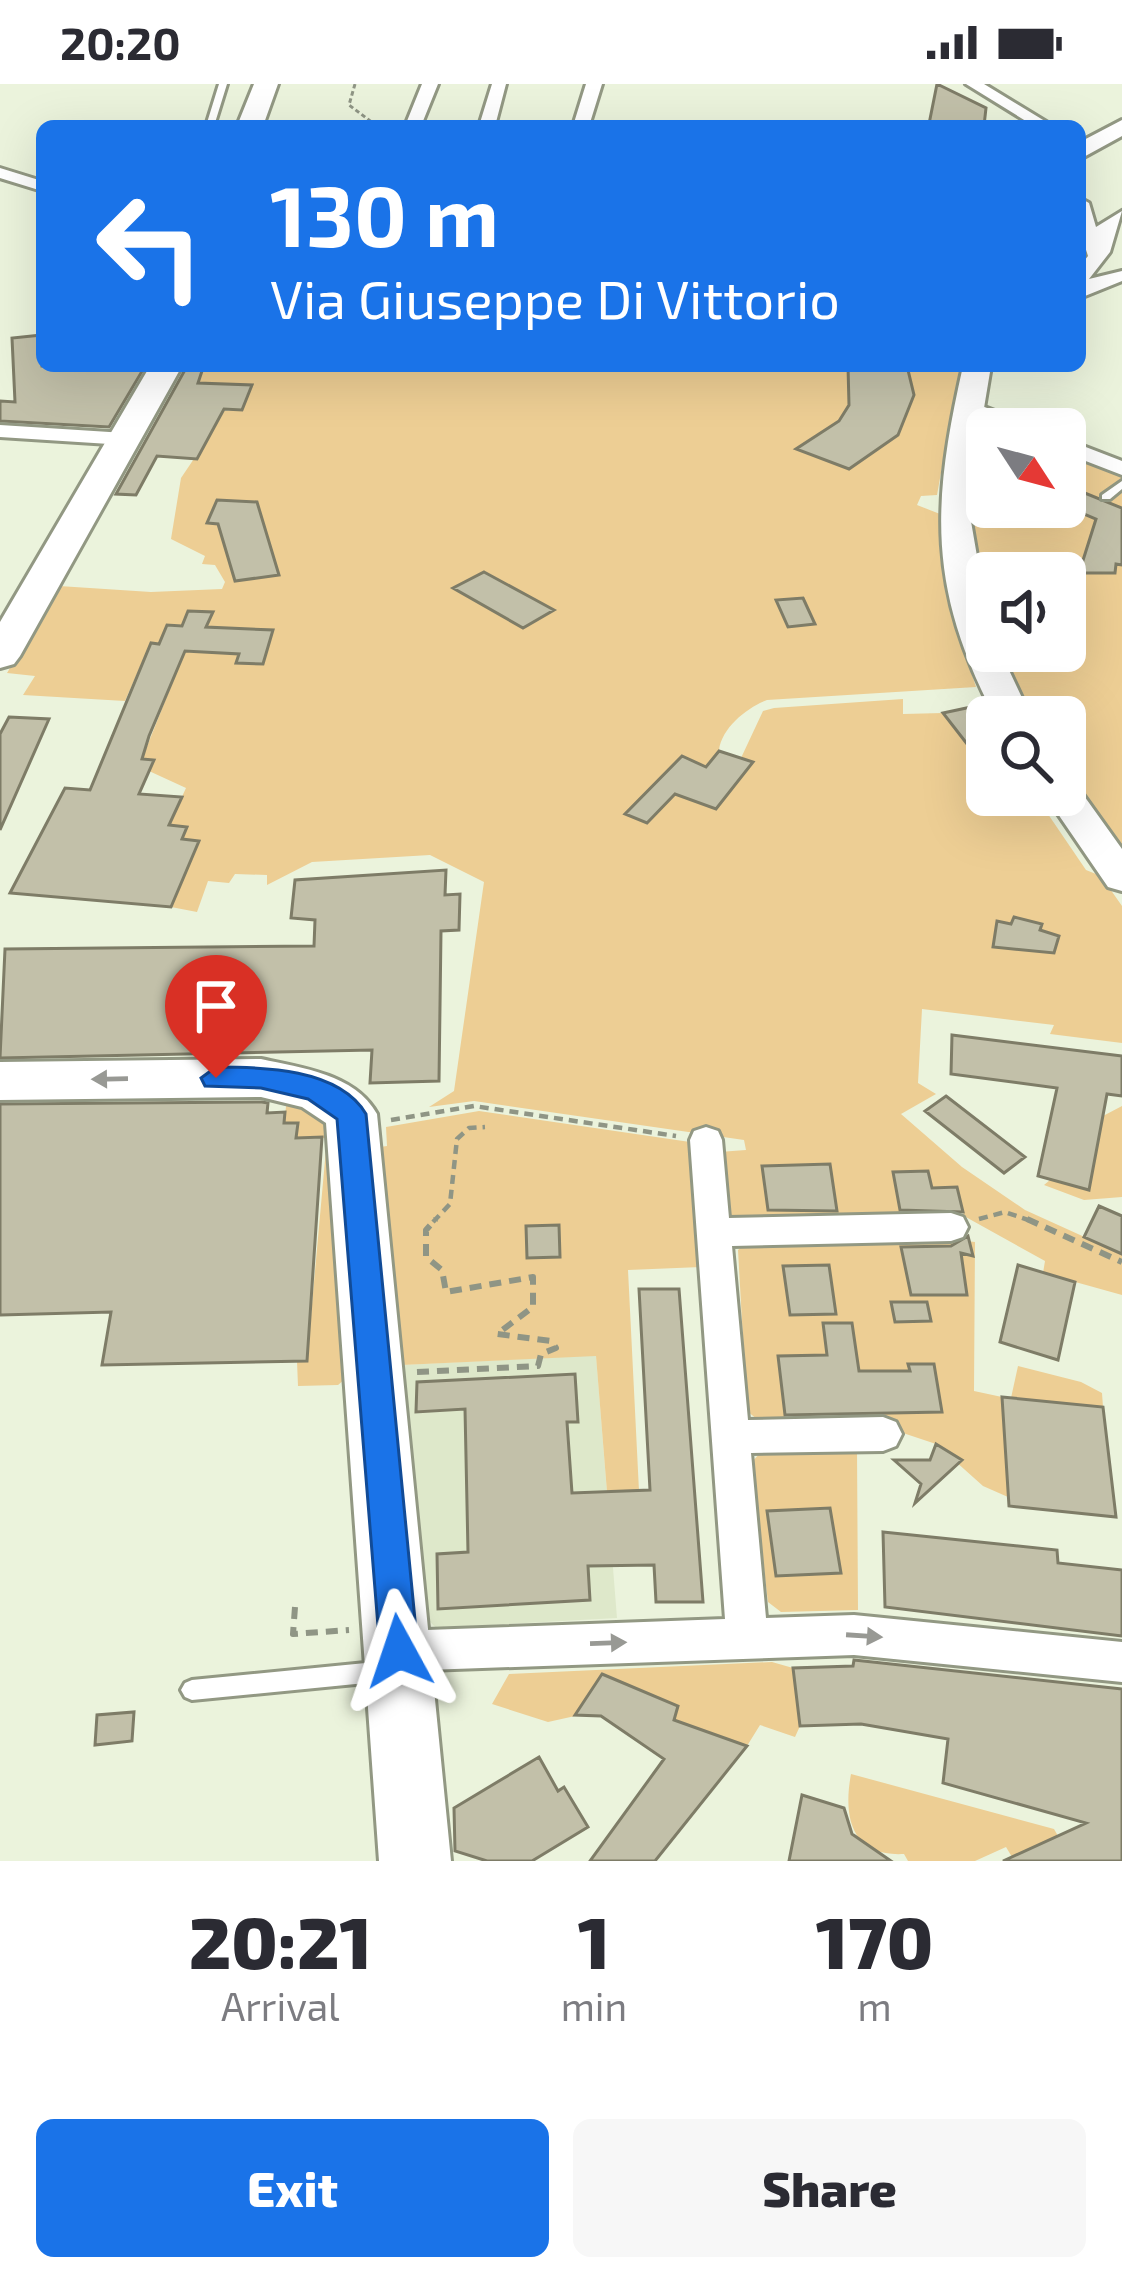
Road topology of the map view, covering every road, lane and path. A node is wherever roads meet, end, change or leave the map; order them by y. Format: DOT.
graph roads {
  1 [pos="223,84"];
  2 [pos="266,84"];
  3 [pos="355,84"];
  4 [pos="430,84"];
  5 [pos="500,84"];
  6 [pos="594,84"];
  7 [pos="973,84"];
  8 [pos="212,120"];
  9 [pos="252,120"];
  10 [pos="369,120"];
  11 [pos="415,120"];
  12 [pos="489,120"];
  13 [pos="583,120"];
  14 [pos="1035,120"];
  15 [pos="1122,127"];
  16 [pos="1086,148"];
  17 [pos="0,173"];
  18 [pos="36,184"];
  19 [pos="1122,216"];
  20 [pos="1086,224"];
  21 [pos="1096,260"];
  22 [pos="1086,271"];
  23 [pos="1122,276"];
  24 [pos="1086,288"];
  25 [pos="163,372"];
  26 [pos="976,372"];
  27 [pos="969,407"];
  28 [pos="0,431"];
  29 [pos="125,439"];
  30 [pos="1086,454"];
  31 [pos="1122,469"];
  32 [pos="1122,484"];
  33 [pos="1106,497"];
  34 [pos="0,656"];
  35 [pos="1000,696"];
  36 [pos="1079,816"];
  37 [pos="1122,878"];
  38 [pos="0,1081"];
  39 [pos="485,1127"];
  40 [pos="706,1140"];
  41 [pos="354,1144"];
  42 [pos="951,1227"];
  43 [pos="715,1232"];
  44 [pos="1122,1262"];
  45 [pos="375,1374"];
  46 [pos="883,1434"];
  47 [pos="731,1437"];
  48 [pos="295,1607"];
  49 [pos="747,1639"];
  50 [pos="399,1649"];
  51 [pos="1122,1662"];
  52 [pos="192,1690"];
  53 [pos="415,1861"];
  1 -- 8 [label="lane"];
  2 -- 9 [label="main road"];
  3 -- 10 [label="path"];
  4 -- 11 [label="street"];
  5 -- 12 [label="street"];
  6 -- 13 [label="street"];
  7 -- 14 [label="street"];
  15 -- 16 [label="street"];
  17 -- 18 [label="street"];
  19 -- 21 [label="street"];
  20 -- 21 [label="street"];
  21 -- 22 [label="street"];
  23 -- 24 [label="street"];
  25 -- 29 [label="main road"];
  26 -- 27 [label="street"];
  27 -- 35 [label="street"];
  28 -- 29 [label="street"];
  29 -- 34 [label="main road"];
  30 -- 31 [label="street"];
  32 -- 33 [label="lane"];
  36 -- 37 [label="street"];
  41 -- 38 [label="main road, one-way"];
  39 -- 45 [label="path"];
  40 -- 41 [label="path"];
  40 -- 43 [label="street"];
  41 -- 45 [label="main road"];
  42 -- 43 [label="street"];
  42 -- 44 [label="path"];
  43 -- 47 [label="street"];
  45 -- 50 [label="main road"];
  46 -- 47 [label="street"];
  47 -- 49 [label="street"];
  48 -- 50 [label="path"];
  50 -- 49 [label="street, one-way"];
  49 -- 51 [label="street, one-way"];
  50 -- 52 [label="lane"];
  50 -- 53 [label="main road"];
}
